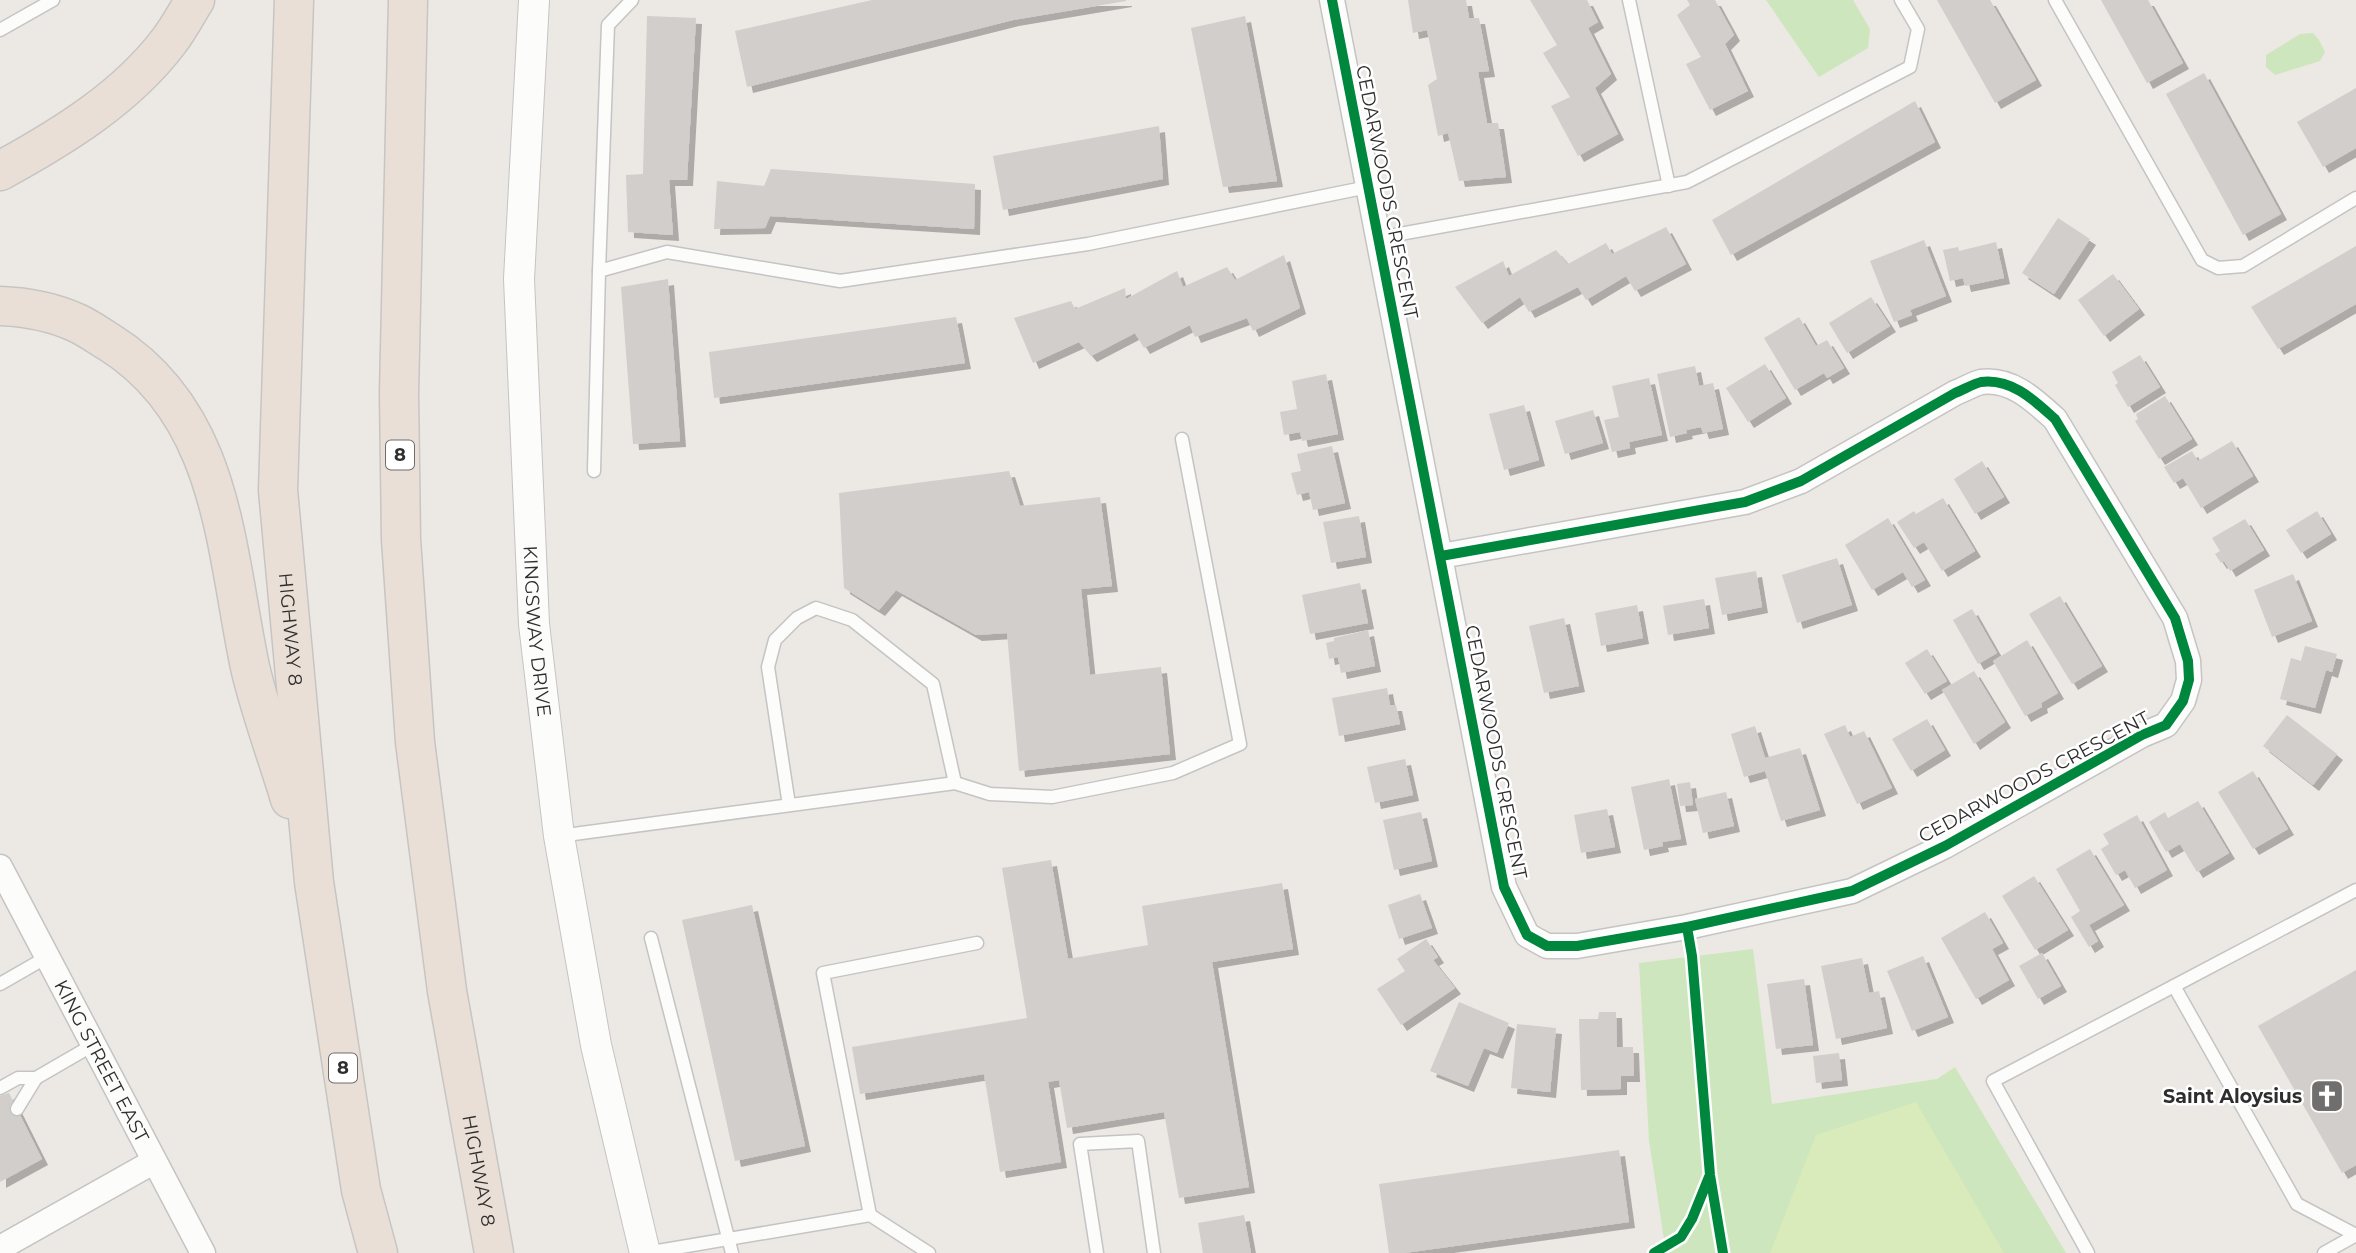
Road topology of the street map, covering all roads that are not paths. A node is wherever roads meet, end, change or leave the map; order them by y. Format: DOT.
graph roads {
  1 [pos="53,0"];
  2 [pos="195,0"];
  3 [pos="293,0"];
  4 [pos="408,0"];
  5 [pos="534,0"];
  6 [pos="632,0"];
  7 [pos="1332,0"];
  8 [pos="1629,0"];
  9 [pos="1900,0"];
  10 [pos="2054,0"];
  11 [pos="0,30"];
  12 [pos="0,171"];
  13 [pos="1668,186"];
  14 [pos="1368,187"];
  15 [pos="2356,198"];
  16 [pos="1378,237"];
  17 [pos="599,271"];
  18 [pos="0,306"];
  19 [pos="1182,439"];
  20 [pos="594,471"];
  21 [pos="1441,556"];
  22 [pos="955,783"];
  23 [pos="789,805"];
  24 [pos="559,836"];
  25 [pos="0,867"];
  26 [pos="314,882"];
  27 [pos="2356,890"];
  28 [pos="651,938"];
  29 [pos="977,943"];
  30 [pos="47,957"];
  31 [pos="0,984"];
  32 [pos="2174,986"];
  33 [pos="93,1045"];
  34 [pos="36,1077"];
  35 [pos="0,1088"];
  36 [pos="17,1109"];
  37 [pos="153,1162"];
  38 [pos="870,1215"];
  39 [pos="2356,1235"];
  40 [pos="729,1239"];
  41 [pos="0,1248"];
  42 [pos="203,1253"];
  43 [pos="378,1253"];
  44 [pos="494,1253"];
  45 [pos="645,1253"];
  46 [pos="732,1253"];
  47 [pos="929,1253"];
  48 [pos="1097,1253"];
  49 [pos="1154,1253"];
  50 [pos="2088,1253"];
  51 [pos="2324,1253"];
  1 -- 11 [label="lane"];
  2 -- 12 [label="highway"];
  3 -- 26 [label="highway, HIGHWAY 8 / 8"];
  4 -- 44 [label="highway, HIGHWAY 8 / 8"];
  5 -- 24 [label="street, KINGSWAY DRIVE"];
  6 -- 17 [label="lane"];
  7 -- 14 [label="street, CEDARWOODS CRESCENT"];
  8 -- 13 [label="lane"];
  9 -- 13 [label="lane"];
  10 -- 15 [label="lane"];
  13 -- 16 [label="lane"];
  14 -- 16 [label="street, CEDARWOODS CRESCENT"];
  14 -- 17 [label="lane"];
  16 -- 21 [label="street, CEDARWOODS CRESCENT"];
  17 -- 20 [label="lane"];
  18 -- 26 [label="highway"];
  19 -- 22 [label="lane"];
  21 -- 21 [label="street, CEDARWOODS CRESCENT"];
  22 -- 23 [label="lane"];
  22 -- 23 [label="lane"];
  23 -- 24 [label="lane"];
  24 -- 45 [label="street, KINGSWAY DRIVE"];
  25 -- 30 [label="street, KING STREET EAST"];
  26 -- 43 [label="highway, HIGHWAY 8 / 8"];
  27 -- 32 [label="lane"];
  28 -- 40 [label="lane"];
  29 -- 38 [label="lane"];
  30 -- 31 [label="lane"];
  30 -- 33 [label="street, KING STREET EAST"];
  32 -- 39 [label="lane"];
  32 -- 50 [label="lane"];
  33 -- 34 [label="lane"];
  33 -- 37 [label="street, KING STREET EAST"];
  34 -- 35 [label="lane"];
  34 -- 36 [label="lane"];
  37 -- 41 [label="street"];
  37 -- 42 [label="street, KING STREET EAST"];
  38 -- 40 [label="lane"];
  38 -- 47 [label="lane"];
  39 -- 51 [label="lane"];
  40 -- 45 [label="lane"];
  40 -- 46 [label="lane"];
  48 -- 49 [label="lane"];
}
